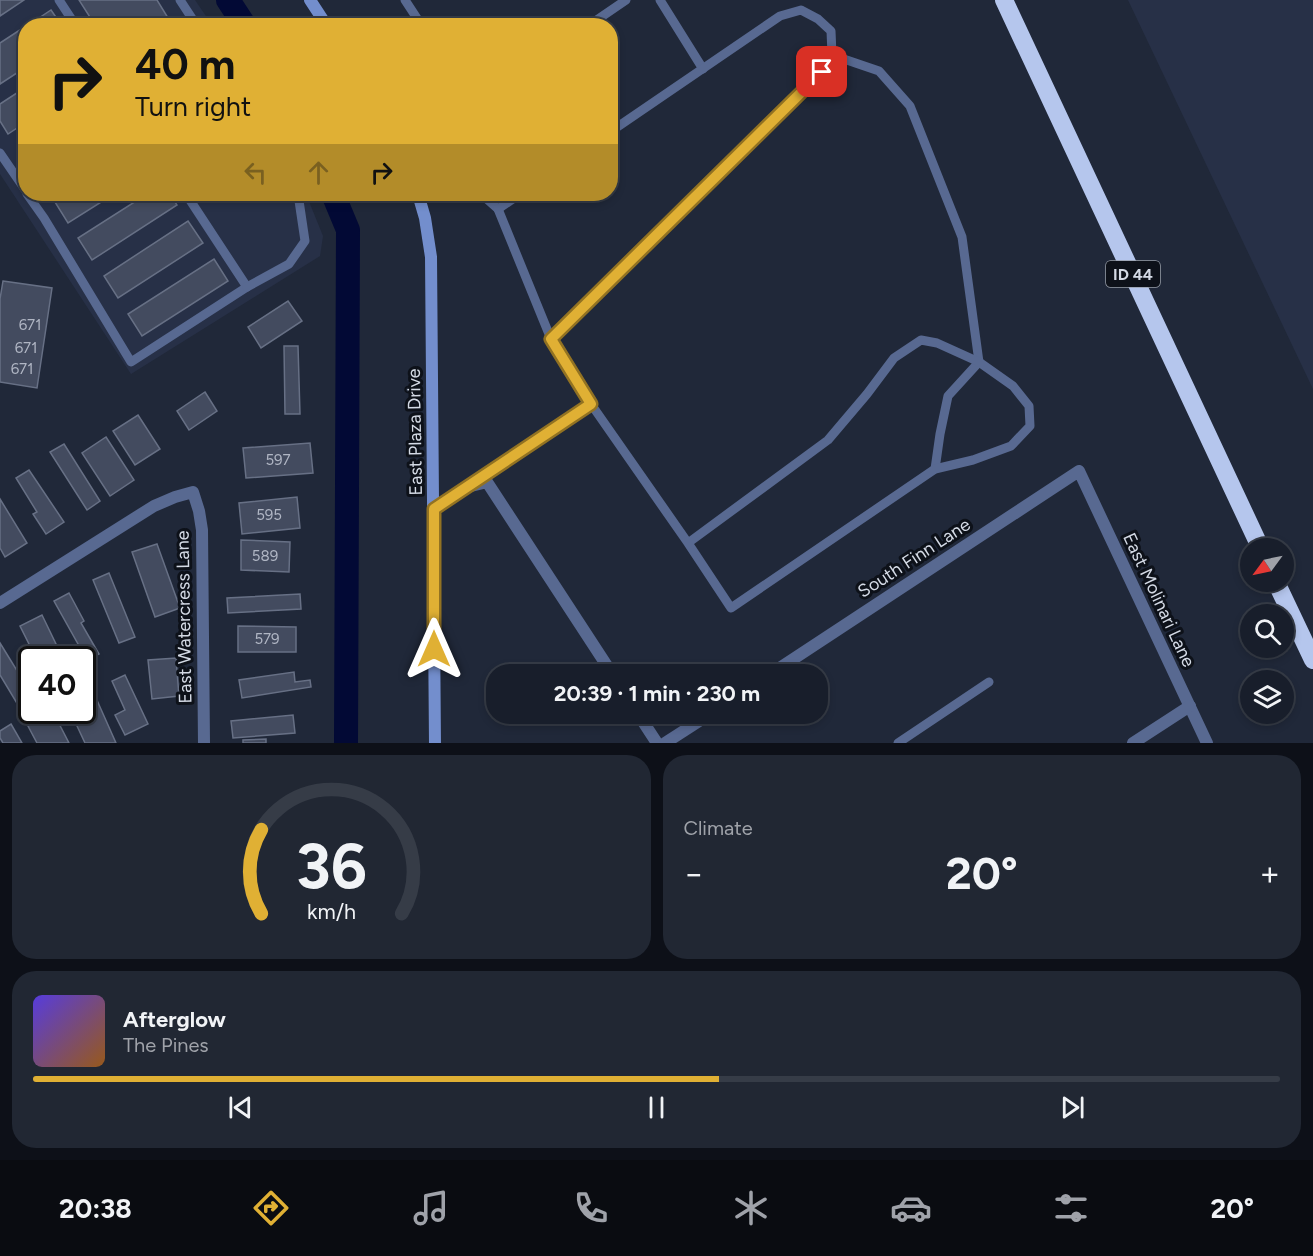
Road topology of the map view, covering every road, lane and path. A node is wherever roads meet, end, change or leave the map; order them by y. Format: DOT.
graph roads {
  1 [pos="59,0"];
  2 [pos="180,0"];
  3 [pos="310,0"];
  4 [pos="405,0"];
  5 [pos="626,0"];
  6 [pos="660,0"];
  7 [pos="1004,0"];
  8 [pos="71,18"];
  9 [pos="192,18"];
  10 [pos="322,18"];
  11 [pos="417,18"];
  12 [pos="600,18"];
  13 [pos="832,55"];
  14 [pos="703,69"];
  15 [pos="618,127"];
  16 [pos="0,153"];
  17 [pos="18,180"];
  18 [pos="32,201"];
  19 [pos="191,201"];
  20 [pos="299,201"];
  21 [pos="420,201"];
  22 [pos="490,201"];
  23 [pos="509,201"];
  24 [pos="498,208"];
  25 [pos="247,287"];
  26 [pos="551,339"];
  27 [pos="979,362"];
  28 [pos="591,404"];
  29 [pos="935,469"];
  30 [pos="1079,471"];
  31 [pos="467,487"];
  32 [pos="434,509"];
  33 [pos="1256,538"];
  34 [pos="688,543"];
  35 [pos="1281,592"];
  36 [pos="0,603"];
  37 [pos="1313,660"];
  38 [pos="606,664"];
  39 [pos="786,664"];
  40 [pos="989,682"];
  41 [pos="1190,706"];
  42 [pos="645,724"];
  43 [pos="694,724"];
  44 [pos="204,743"];
  45 [pos="435,743"];
  46 [pos="657,743"];
  47 [pos="665,743"];
  48 [pos="898,743"];
  49 [pos="1133,743"];
  50 [pos="1207,743"];
  1 -- 8 [label="lane"];
  2 -- 9 [label="lane"];
  3 -- 10 [label="street"];
  4 -- 11 [label="lane"];
  5 -- 12 [label="lane"];
  6 -- 14 [label="lane"];
  7 -- 33 [label="highway, ID 44"];
  13 -- 14 [label="lane"];
  13 -- 26 [label="lane"];
  13 -- 27 [label="lane"];
  14 -- 15 [label="lane"];
  16 -- 17 [label="lane"];
  18 -- 25 [label="lane"];
  19 -- 25 [label="lane"];
  20 -- 25 [label="lane"];
  21 -- 32 [label="street, East Plaza Drive"];
  22 -- 24 [label="lane"];
  23 -- 24 [label="lane"];
  24 -- 26 [label="lane"];
  26 -- 28 [label="lane"];
  27 -- 29 [label="lane"];
  27 -- 29 [label="lane"];
  27 -- 34 [label="lane"];
  28 -- 31 [label="lane"];
  28 -- 34 [label="lane"];
  29 -- 34 [label="lane"];
  30 -- 39 [label="street, South Finn Lane"];
  30 -- 41 [label="street, East Molinari Lane"];
  31 -- 32 [label="lane"];
  31 -- 38 [label="street"];
  32 -- 45 [label="street, East Plaza Drive"];
  35 -- 37 [label="highway"];
  36 -- 44 [label="street, East Watercress Lane"];
  40 -- 48 [label="lane"];
  41 -- 49 [label="street"];
  41 -- 50 [label="street, East Molinari Lane"];
  42 -- 46 [label="street"];
  43 -- 47 [label="street"];
}
